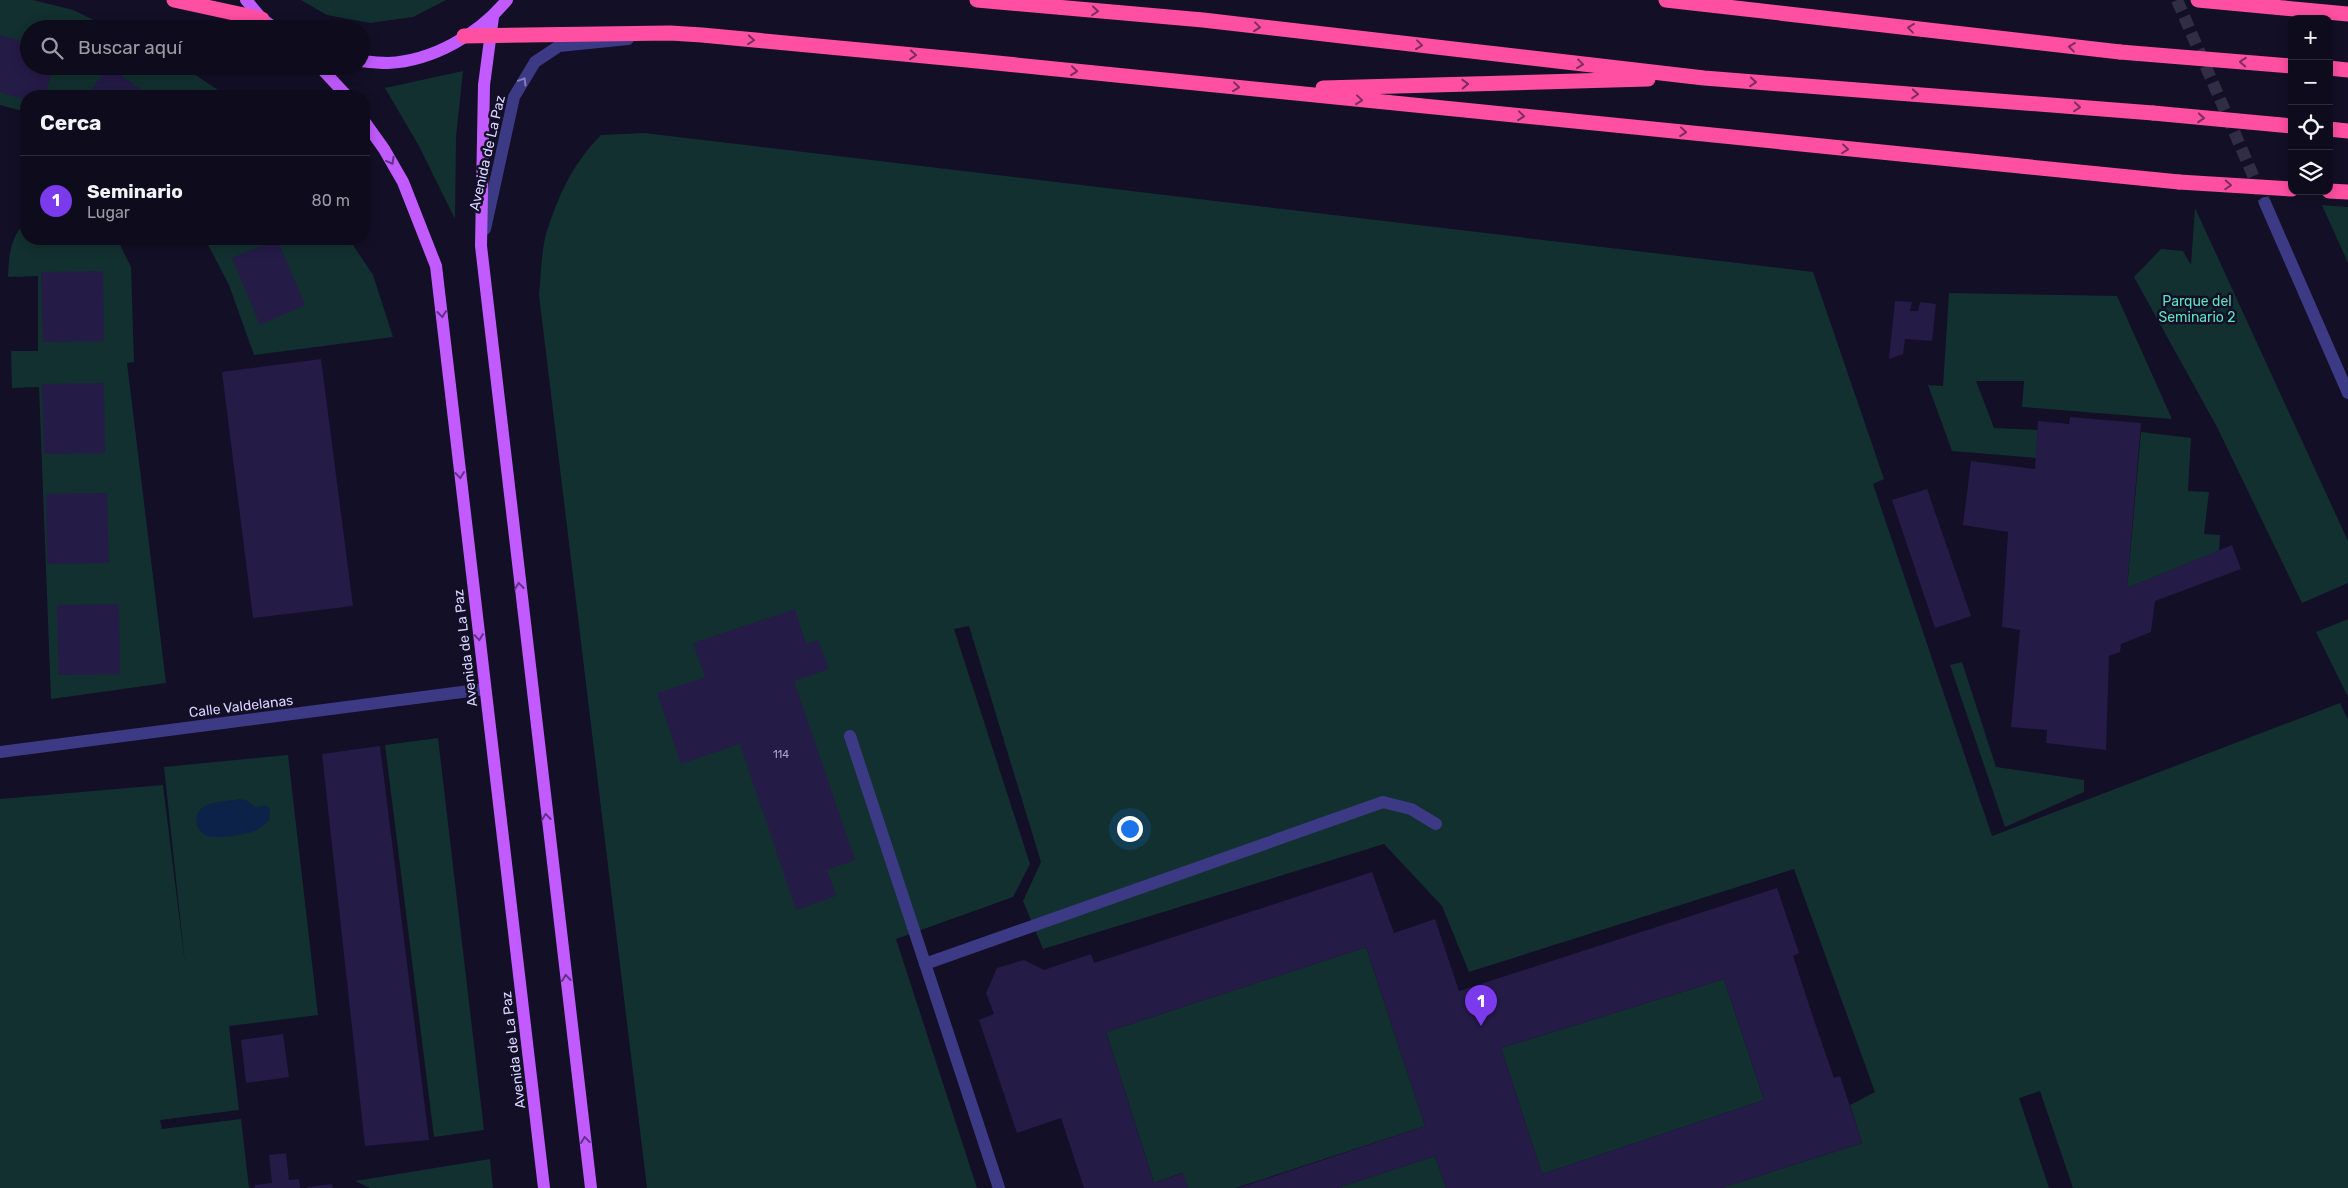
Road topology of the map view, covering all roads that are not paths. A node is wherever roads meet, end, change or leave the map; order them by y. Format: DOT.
graph roads {
  1 [pos="174,0"];
  2 [pos="246,0"];
  3 [pos="507,0"];
  4 [pos="977,0"];
  5 [pos="1666,0"];
  6 [pos="2198,0"];
  7 [pos="2348,14"];
  8 [pos="493,17"];
  9 [pos="262,19"];
  10 [pos="670,33"];
  11 [pos="464,36"];
  12 [pos="491,36"];
  13 [pos="370,62"];
  14 [pos="2288,66"];
  15 [pos="2333,68"];
  16 [pos="2348,70"];
  17 [pos="327,75"];
  18 [pos="1704,78"];
  19 [pos="341,90"];
  20 [pos="1259,90"];
  21 [pos="2288,126"];
  22 [pos="370,129"];
  23 [pos="2333,129"];
  24 [pos="2348,131"];
  25 [pos="2288,189"];
  26 [pos="2333,191"];
  27 [pos="2348,192"];
  28 [pos="2265,203"];
  29 [pos="481,246"];
  30 [pos="2348,393"];
  31 [pos="485,689"];
  32 [pos="850,736"];
  33 [pos="0,752"];
  34 [pos="1436,824"];
  35 [pos="925,964"];
  36 [pos="544,1188"];
  37 [pos="591,1188"];
  38 [pos="999,1188"];
  1 -- 9 [label="highway"];
  2 -- 9 [label="main road"];
  3 -- 8 [label="main road"];
  4 -- 18 [label="highway, one-way"];
  14 -- 5 [label="highway, one-way, bridge"];
  6 -- 7 [label="highway"];
  8 -- 11 [label="main road"];
  8 -- 12 [label="main road, Avenida de La Paz"];
  10 -- 12 [label="highway"];
  10 -- 20 [label="highway, one-way"];
  29 -- 10 [label="street, Avenida de La Paz, one-way"];
  11 -- 12 [label="highway"];
  11 -- 13 [label="main road"];
  12 -- 29 [label="main road, Avenida de La Paz"];
  15 -- 16 [label="highway"];
  17 -- 19 [label="main road"];
  20 -- 18 [label="highway, one-way"];
  18 -- 21 [label="highway, one-way, bridge"];
  20 -- 25 [label="highway, one-way, bridge"];
  22 -- 31 [label="main road, Avenida de La Paz, one-way"];
  23 -- 24 [label="highway"];
  26 -- 27 [label="highway"];
  28 -- 30 [label="street"];
  37 -- 29 [label="main road, Avenida de La Paz, one-way"];
  31 -- 33 [label="street, Calle Valdelanas"];
  31 -- 36 [label="main road, Avenida de La Paz"];
  32 -- 35 [label="street"];
  34 -- 35 [label="street"];
  35 -- 38 [label="street"];
}
